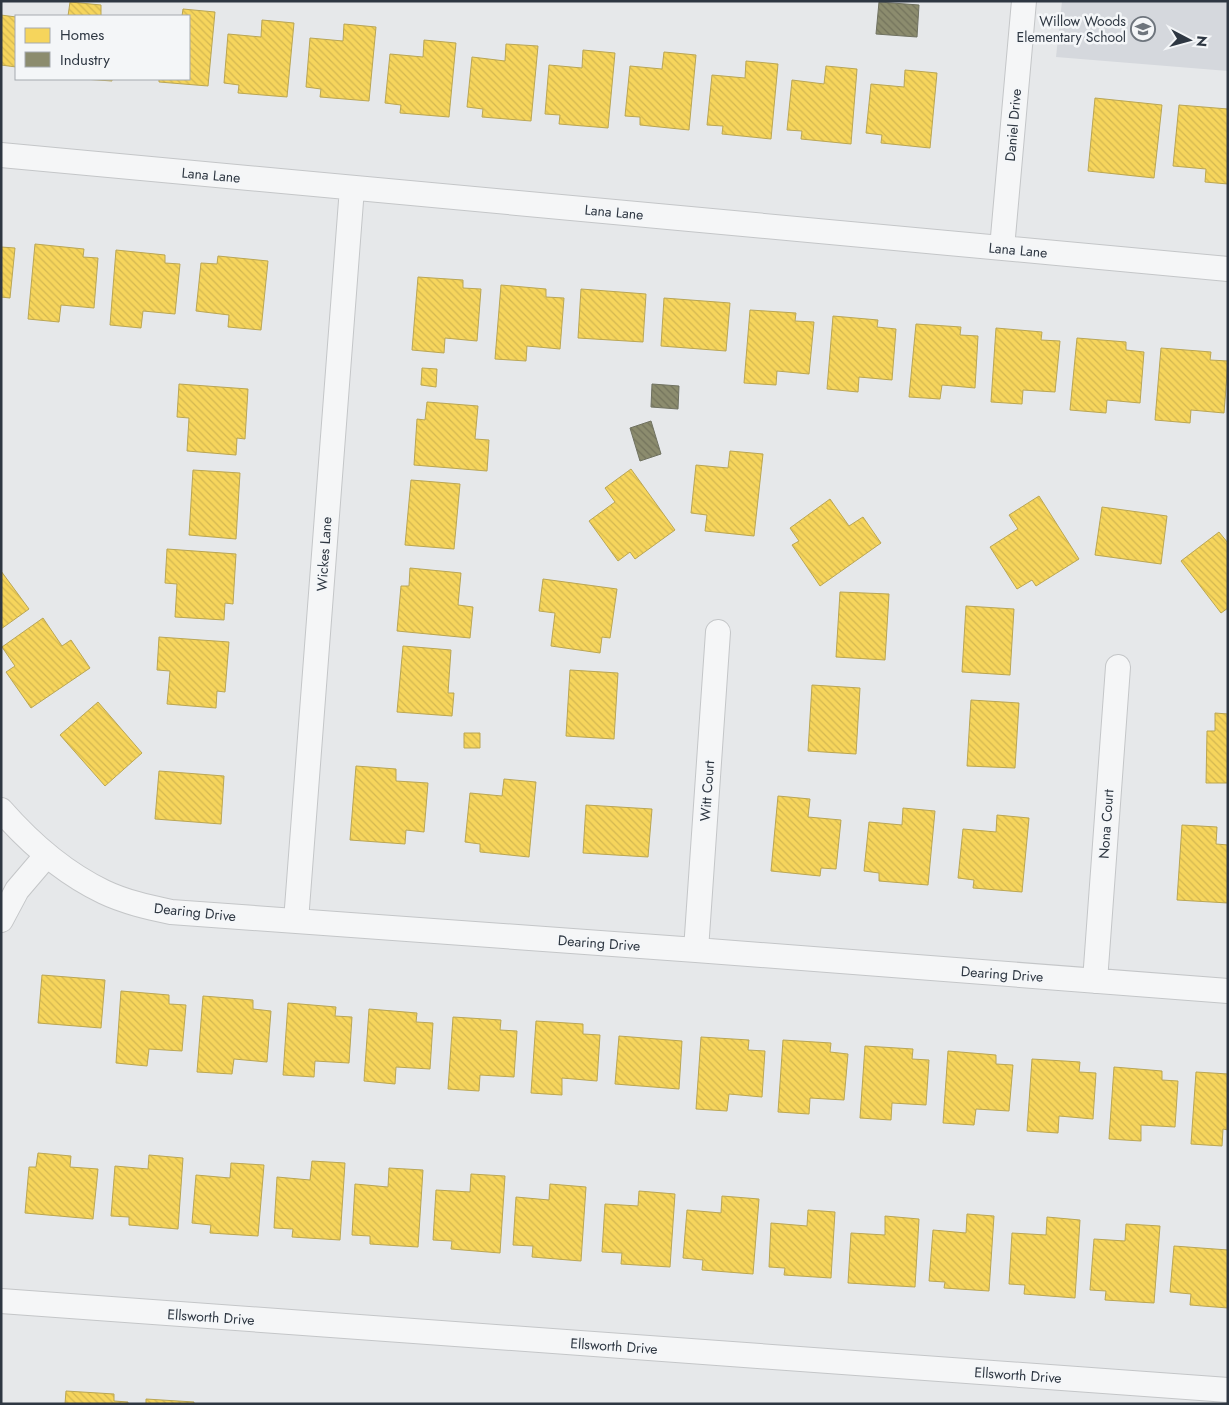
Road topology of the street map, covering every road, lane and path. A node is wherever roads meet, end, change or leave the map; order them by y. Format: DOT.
graph roads {
  1 [pos="1024,1"];
  2 [pos="1,155"];
  3 [pos="352,188"];
  4 [pos="1002,248"];
  5 [pos="1228,269"];
  6 [pos="718,632"];
  7 [pos="1118,667"];
  8 [pos="1,810"];
  9 [pos="46,856"];
  10 [pos="1,920"];
  11 [pos="296,920"];
  12 [pos="696,950"];
  13 [pos="1095,981"];
  14 [pos="1228,991"];
  15 [pos="1,1302"];
  16 [pos="1228,1390"];
  1 -- 4 [label="street, Daniel Drive"];
  2 -- 3 [label="street, Lana Lane"];
  3 -- 4 [label="street, Lana Lane"];
  3 -- 11 [label="street, Wickes Lane"];
  4 -- 5 [label="street, Lana Lane"];
  6 -- 12 [label="street, Witt Court"];
  7 -- 13 [label="street, Nona Court"];
  8 -- 9 [label="street, Dearing Drive"];
  9 -- 10 [label="street"];
  9 -- 11 [label="street, Dearing Drive"];
  11 -- 12 [label="street, Dearing Drive"];
  12 -- 13 [label="street, Dearing Drive"];
  13 -- 14 [label="street, Dearing Drive"];
  15 -- 16 [label="street, Ellsworth Drive"];
}
